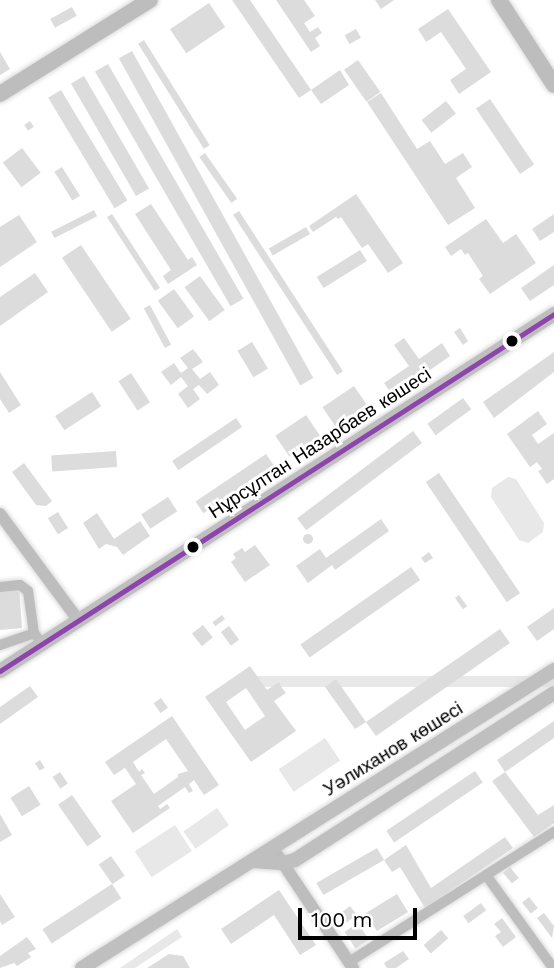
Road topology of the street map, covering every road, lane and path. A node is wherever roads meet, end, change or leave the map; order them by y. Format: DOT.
graph roads {
  1 [pos="150,0"];
  2 [pos="499,0"];
  3 [pos="554,85"];
  4 [pos="0,94"];
  5 [pos="554,314"];
  6 [pos="0,514"];
  7 [pos="0,587"];
  8 [pos="79,621"];
  9 [pos="38,639"];
  10 [pos="0,645"];
  11 [pos="554,670"];
  12 [pos="0,671"];
  13 [pos="554,693"];
  14 [pos="554,832"];
  15 [pos="272,848"];
  16 [pos="252,861"];
  17 [pos="283,863"];
  18 [pos="486,875"];
  19 [pos="351,965"];
  20 [pos="82,968"];
  21 [pos="552,968"];
  1 -- 4 [label="main road"];
  2 -- 3 [label="main road"];
  5 -- 8 [label="main road, Нұрсұлтан Назарбаев көшесі"];
  6 -- 8 [label="street"];
  7 -- 9 [label="street"];
  8 -- 9 [label="main road, Нұрсұлтан Назарбаев көшесі"];
  9 -- 10 [label="street"];
  9 -- 12 [label="main road, Нұрсұлтан Назарбаев көшесі"];
  11 -- 15 [label="main road, Уәлиханов көшесі"];
  13 -- 17 [label="main road, Уәлиханов көшесі"];
  14 -- 18 [label="street"];
  15 -- 16 [label="main road, Уәлиханов көшесі"];
  15 -- 17 [label="street"];
  16 -- 17 [label="main road, Уәлиханов көшесі"];
  16 -- 20 [label="main road, Уәлиханов көшесі"];
  17 -- 19 [label="street"];
  18 -- 19 [label="street"];
  18 -- 21 [label="street"];
}
